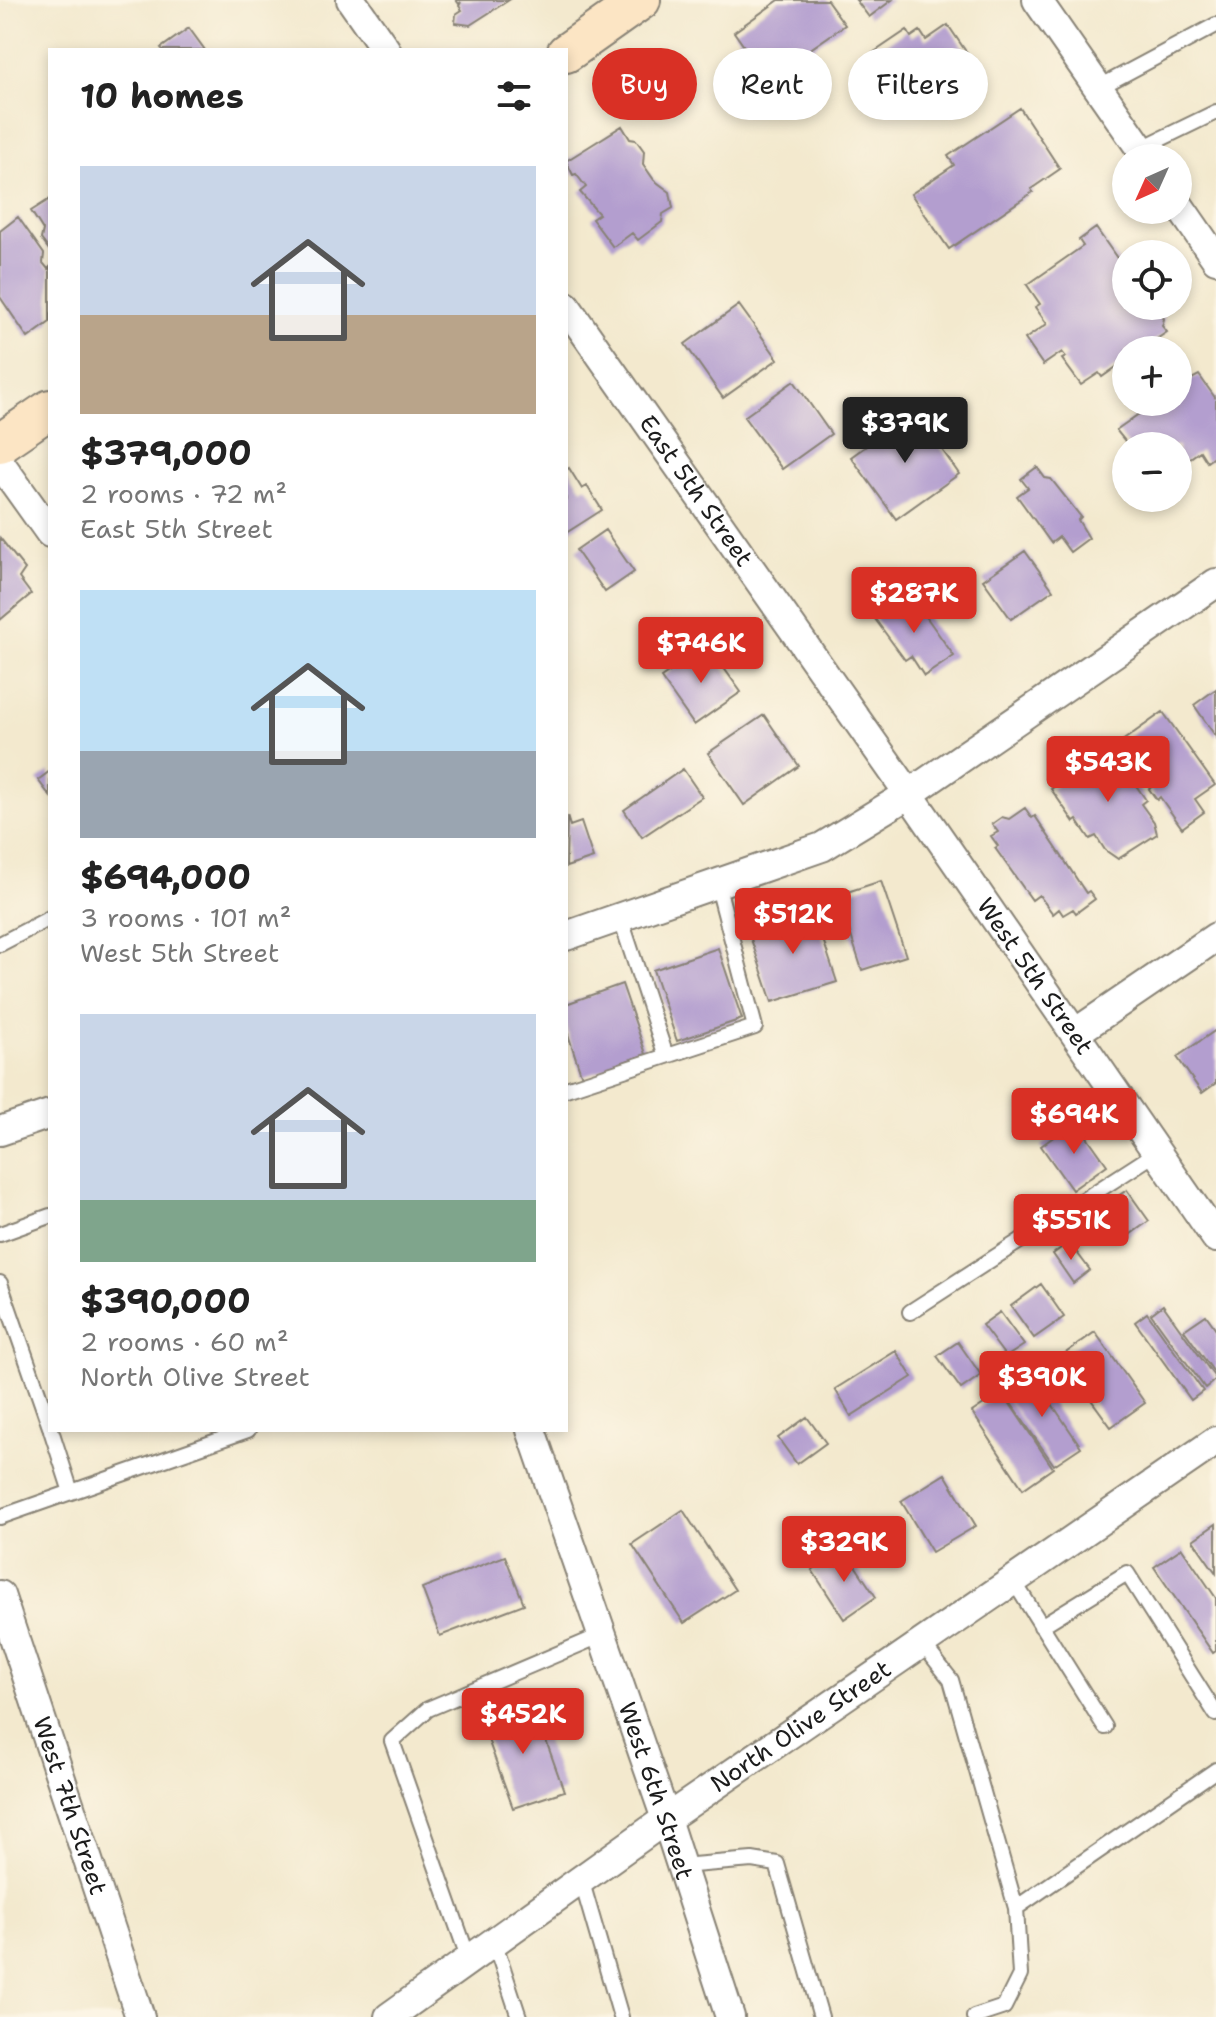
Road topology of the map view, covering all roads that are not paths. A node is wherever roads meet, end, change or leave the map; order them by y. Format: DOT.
graph roads {
  1 [pos="351,0"];
  2 [pos="641,0"];
  3 [pos="1037,0"];
  4 [pos="1216,25"];
  5 [pos="385,48"];
  6 [pos="568,52"];
  7 [pos="1098,88"];
  8 [pos="1216,112"];
  9 [pos="1137,144"];
  10 [pos="1161,144"];
  11 [pos="1192,224"];
  12 [pos="1216,259"];
  13 [pos="568,309"];
  14 [pos="48,410"];
  15 [pos="0,443"];
  16 [pos="0,463"];
  17 [pos="48,530"];
  18 [pos="1216,583"];
  19 [pos="909,794"];
  20 [pos="717,883"];
  21 [pos="620,917"];
  22 [pos="48,919"];
  23 [pos="568,935"];
  24 [pos="1216,937"];
  25 [pos="0,944"];
  26 [pos="1075,1033"];
  27 [pos="666,1056"];
  28 [pos="568,1088"];
  29 [pos="48,1115"];
  30 [pos="0,1131"];
  31 [pos="1156,1153"];
  32 [pos="48,1217"];
  33 [pos="0,1234"];
  34 [pos="1216,1238"];
  35 [pos="0,1283"];
  36 [pos="910,1312"];
  37 [pos="48,1422"];
  38 [pos="51,1432"];
  39 [pos="242,1432"];
  40 [pos="532,1432"];
  41 [pos="1216,1441"];
  42 [pos="71,1492"];
  43 [pos="0,1517"];
  44 [pos="1013,1580"];
  45 [pos="0,1595"];
  46 [pos="1041,1626"];
  47 [pos="602,1635"];
  48 [pos="922,1643"];
  49 [pos="1216,1714"];
  50 [pos="1105,1727"];
  51 [pos="1216,1770"];
  52 [pos="666,1819"];
  53 [pos="681,1866"];
  54 [pos="581,1879"];
  55 [pos="1016,1908"];
  56 [pos="494,1941"];
  57 [pos="469,1960"];
  58 [pos="140,2017"];
  59 [pos="389,2017"];
  60 [pos="519,2017"];
  61 [pos="621,2017"];
  62 [pos="730,2017"];
  63 [pos="821,2017"];
  64 [pos="974,2017"];
  1 -- 5 [label="street"];
  2 -- 6 [label="main road"];
  3 -- 7 [label="street"];
  4 -- 7 [label="lane"];
  7 -- 9 [label="street"];
  8 -- 10 [label="lane"];
  11 -- 12 [label="street"];
  13 -- 19 [label="street, East 5th Street"];
  14 -- 15 [label="main road"];
  16 -- 17 [label="street"];
  18 -- 19 [label="street"];
  19 -- 20 [label="street"];
  19 -- 26 [label="street, West 5th Street"];
  20 -- 21 [label="street"];
  20 -- 27 [label="lane"];
  21 -- 23 [label="street"];
  21 -- 27 [label="lane"];
  22 -- 25 [label="lane"];
  24 -- 26 [label="street"];
  26 -- 31 [label="street, West 5th Street"];
  27 -- 28 [label="lane"];
  29 -- 30 [label="street"];
  31 -- 34 [label="street, West 5th Street"];
  31 -- 36 [label="lane"];
  32 -- 33 [label="lane"];
  35 -- 37 [label="lane"];
  38 -- 42 [label="lane"];
  39 -- 42 [label="lane"];
  40 -- 47 [label="street, West 6th Street"];
  41 -- 44 [label="street, North Olive Street"];
  42 -- 43 [label="lane"];
  44 -- 46 [label="lane"];
  44 -- 48 [label="street, North Olive Street"];
  45 -- 58 [label="street, West 7th Street"];
  46 -- 49 [label="lane"];
  46 -- 50 [label="lane"];
  47 -- 52 [label="street, West 6th Street"];
  47 -- 57 [label="lane"];
  48 -- 52 [label="street, North Olive Street"];
  48 -- 55 [label="lane"];
  51 -- 55 [label="lane"];
  52 -- 53 [label="street, West 6th Street"];
  52 -- 54 [label="street, North Olive Street"];
  53 -- 62 [label="street, West 6th Street"];
  53 -- 63 [label="lane"];
  54 -- 56 [label="street, North Olive Street"];
  54 -- 61 [label="lane"];
  55 -- 64 [label="lane"];
  56 -- 57 [label="street, North Olive Street"];
  56 -- 60 [label="lane"];
  57 -- 59 [label="street, North Olive Street"];
}
